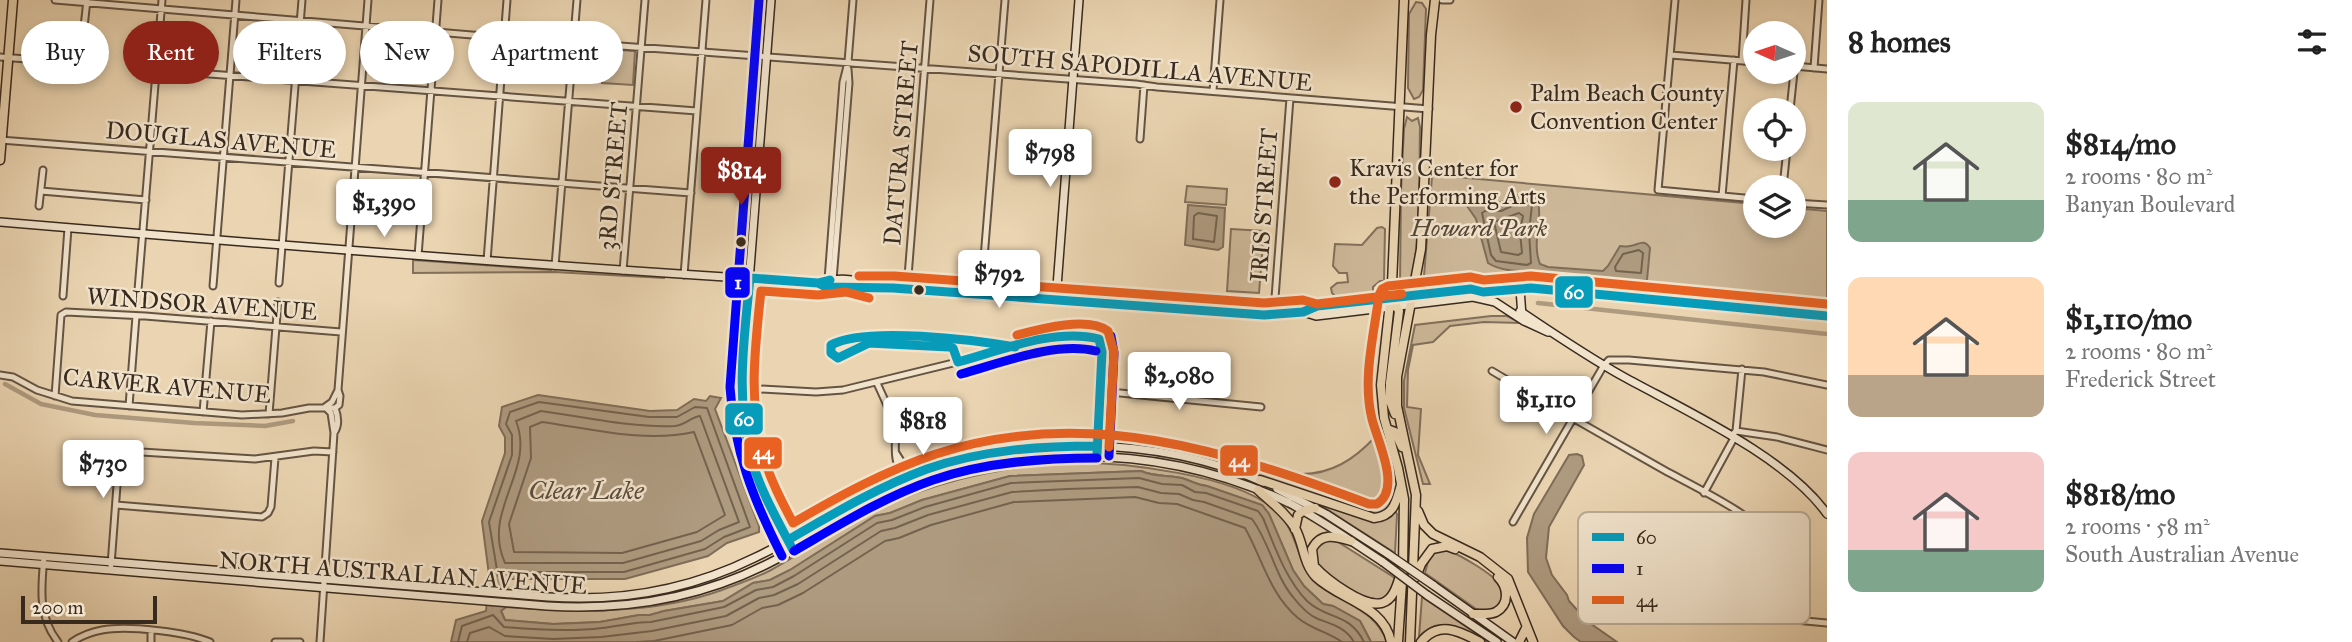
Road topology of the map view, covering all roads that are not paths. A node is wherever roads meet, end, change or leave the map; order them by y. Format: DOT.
graph roads {
  1 [pos="13,0"];
  2 [pos="55,0"];
  3 [pos="162,0"];
  4 [pos="236,0"];
  5 [pos="302,0"];
  6 [pos="368,0"];
  7 [pos="438,0"];
  8 [pos="507,0"];
  9 [pos="577,0"];
  10 [pos="645,0"];
  11 [pos="706,0"];
  12 [pos="771,0"];
  13 [pos="853,0"];
  14 [pos="930,0"];
  15 [pos="1005,0"];
  16 [pos="1079,0"];
  17 [pos="1220,0"];
  18 [pos="1404,0"];
  19 [pos="1435,0"];
  20 [pos="1442,0"];
  21 [pos="1450,0"];
  22 [pos="1675,0"];
  23 [pos="1746,0"];
  24 [pos="1819,0"];
  25 [pos="87,1"];
  26 [pos="161,8"];
  27 [pos="235,15"];
  28 [pos="160,21"];
  29 [pos="300,21"];
  30 [pos="366,21"];
  31 [pos="436,21"];
  32 [pos="505,21"];
  33 [pos="575,21"];
  34 [pos="623,45"];
  35 [pos="642,46"];
  36 [pos="702,51"];
  37 [pos="1671,55"];
  38 [pos="767,56"];
  39 [pos="4,57"];
  40 [pos="1738,61"];
  41 [pos="1743,61"];
  42 [pos="848,62"];
  43 [pos="924,68"];
  44 [pos="1806,68"];
  45 [pos="1814,68"];
  46 [pos="1827,69"];
  47 [pos="999,74"];
  48 [pos="219,75"];
  49 [pos="230,76"];
  50 [pos="233,76"];
  51 [pos="1073,79"];
  52 [pos="155,84"];
  53 [pos="296,84"];
  54 [pos="336,84"];
  55 [pos="432,84"];
  56 [pos="501,84"];
  57 [pos="570,84"];
  58 [pos="1144,85"];
  59 [pos="362,86"];
  60 [pos="1213,91"];
  61 [pos="432,92"];
  62 [pos="500,97"];
  63 [pos="1290,98"];
  64 [pos="568,102"];
  65 [pos="1399,105"];
  66 [pos="637,107"];
  67 [pos="1429,109"];
  68 [pos="697,111"];
  69 [pos="1140,139"];
  70 [pos="1,140"];
  71 [pos="150,152"];
  72 [pos="224,158"];
  73 [pos="0,160"];
  74 [pos="289,163"];
  75 [pos="355,168"];
  76 [pos="43,170"];
  77 [pos="425,174"];
  78 [pos="494,179"];
  79 [pos="562,184"];
  80 [pos="630,189"];
  81 [pos="41,191"];
  82 [pos="691,193"];
  83 [pos="1722,196"];
  84 [pos="1743,198"];
  85 [pos="146,200"];
  86 [pos="1806,204"];
  87 [pos="1827,205"];
  88 [pos="39,206"];
  89 [pos="0,222"];
  90 [pos="68,228"];
  91 [pos="143,234"];
  92 [pos="217,240"];
  93 [pos="282,246"];
  94 [pos="347,251"];
  95 [pos="418,256"];
  96 [pos="487,261"];
  97 [pos="555,266"];
  98 [pos="623,271"];
  99 [pos="684,275"];
  100 [pos="750,278"];
  101 [pos="279,282"];
  102 [pos="831,282"];
  103 [pos="214,286"];
  104 [pos="874,287"];
  105 [pos="907,289"];
  106 [pos="1520,289"];
  107 [pos="138,290"];
  108 [pos="1483,292"];
  109 [pos="981,295"];
  110 [pos="1414,295"];
  111 [pos="63,296"];
  112 [pos="1473,297"];
  113 [pos="1056,300"];
  114 [pos="278,302"];
  115 [pos="1392,304"];
  116 [pos="1412,304"];
  117 [pos="1520,311"];
  118 [pos="1278,314"];
  119 [pos="136,316"];
  120 [pos="1827,316"];
  121 [pos="211,321"];
  122 [pos="1524,321"];
  123 [pos="276,326"];
  124 [pos="341,332"];
  125 [pos="1555,335"];
  126 [pos="1604,365"];
  127 [pos="1742,369"];
  128 [pos="1492,371"];
  129 [pos="0,375"];
  130 [pos="877,383"];
  131 [pos="1827,384"];
  132 [pos="742,388"];
  133 [pos="338,390"];
  134 [pos="1100,391"];
  135 [pos="55,396"];
  136 [pos="129,406"];
  137 [pos="325,407"];
  138 [pos="1261,407"];
  139 [pos="335,408"];
  140 [pos="203,412"];
  141 [pos="269,414"];
  142 [pos="1572,418"];
  143 [pos="1402,427"];
  144 [pos="1387,429"];
  145 [pos="334,433"];
  146 [pos="1734,435"];
  147 [pos="1097,446"];
  148 [pos="1827,450"];
  149 [pos="333,452"];
  150 [pos="1097,455"];
  151 [pos="275,458"];
  152 [pos="1409,458"];
  153 [pos="908,477"];
  154 [pos="1260,480"];
  155 [pos="1402,482"];
  156 [pos="911,487"];
  157 [pos="1258,490"];
  158 [pos="1704,492"];
  159 [pos="116,505"];
  160 [pos="1416,505"];
  161 [pos="1315,508"];
  162 [pos="1303,511"];
  163 [pos="1736,512"];
  164 [pos="1827,514"];
  165 [pos="1513,522"];
  166 [pos="1295,529"];
  167 [pos="788,540"];
  168 [pos="1351,541"];
  169 [pos="793,550"];
  170 [pos="0,553"];
  171 [pos="0,561"];
  172 [pos="43,561"];
  173 [pos="111,567"];
  174 [pos="1404,567"];
  175 [pos="1413,583"];
  176 [pos="323,584"];
  177 [pos="567,603"];
  178 [pos="1474,614"];
  179 [pos="1526,628"];
  180 [pos="151,631"];
  181 [pos="58,642"];
  182 [pos="72,642"];
  183 [pos="150,642"];
  184 [pos="210,642"];
  185 [pos="275,642"];
  186 [pos="300,642"];
  187 [pos="320,642"];
  188 [pos="1391,642"];
  189 [pos="1398,642"];
  190 [pos="1410,642"];
  191 [pos="1421,642"];
  192 [pos="1480,642"];
  193 [pos="1497,642"];
  194 [pos="1513,642"];
  195 [pos="1519,642"];
  196 [pos="1533,642"];
  1 -- 39 [label="main road"];
  2 -- 25 [label="street, SOUTH SAPODILLA AVENUE"];
  3 -- 26 [label="street"];
  4 -- 27 [label="street"];
  5 -- 29 [label="street"];
  6 -- 30 [label="street"];
  7 -- 31 [label="street"];
  8 -- 32 [label="street"];
  9 -- 33 [label="street"];
  10 -- 35 [label="street, 3RD STREET"];
  11 -- 36 [label="street"];
  12 -- 38 [label="street"];
  13 -- 42 [label="street"];
  14 -- 43 [label="street, DATURA STREET"];
  15 -- 47 [label="street"];
  16 -- 51 [label="street"];
  17 -- 60 [label="street"];
  18 -- 65 [label="main road"];
  19 -- 67 [label="main road"];
  20 -- 21 [label="street"];
  22 -- 37 [label="street"];
  23 -- 40 [label="street"];
  24 -- 45 [label="street"];
  25 -- 26 [label="street, SOUTH SAPODILLA AVENUE"];
  25 -- 39 [label="street"];
  26 -- 27 [label="street, SOUTH SAPODILLA AVENUE"];
  26 -- 28 [label="street"];
  27 -- 29 [label="street, SOUTH SAPODILLA AVENUE"];
  27 -- 49 [label="street"];
  34 -- 35 [label="street, SOUTH SAPODILLA AVENUE"];
  35 -- 36 [label="street, SOUTH SAPODILLA AVENUE"];
  35 -- 66 [label="street, 3RD STREET"];
  36 -- 38 [label="street, SOUTH SAPODILLA AVENUE"];
  36 -- 68 [label="street"];
  37 -- 40 [label="street"];
  37 -- 83 [label="street"];
  38 -- 42 [label="street, SOUTH SAPODILLA AVENUE"];
  38 -- 100 [label="street"];
  39 -- 70 [label="main road"];
  40 -- 41 [label="street"];
  40 -- 83 [label="street"];
  42 -- 43 [label="street, SOUTH SAPODILLA AVENUE"];
  42 -- 102 [label="street"];
  43 -- 47 [label="street, SOUTH SAPODILLA AVENUE"];
  43 -- 105 [label="street, DATURA STREET"];
  44 -- 45 [label="street"];
  45 -- 46 [label="street"];
  47 -- 51 [label="street, SOUTH SAPODILLA AVENUE"];
  47 -- 109 [label="street"];
  48 -- 49 [label="street"];
  49 -- 50 [label="street"];
  49 -- 72 [label="street"];
  51 -- 58 [label="street, SOUTH SAPODILLA AVENUE"];
  51 -- 113 [label="street"];
  52 -- 71 [label="street"];
  53 -- 74 [label="street"];
  54 -- 59 [label="street"];
  55 -- 61 [label="street"];
  56 -- 62 [label="street"];
  57 -- 64 [label="street"];
  58 -- 60 [label="street, SOUTH SAPODILLA AVENUE"];
  58 -- 69 [label="street"];
  59 -- 61 [label="street"];
  59 -- 75 [label="street"];
  60 -- 63 [label="street, SOUTH SAPODILLA AVENUE"];
  61 -- 62 [label="street"];
  61 -- 77 [label="street"];
  62 -- 64 [label="street"];
  62 -- 78 [label="street"];
  63 -- 65 [label="street, SOUTH SAPODILLA AVENUE"];
  63 -- 118 [label="street, IRIS STREET"];
  64 -- 66 [label="street"];
  64 -- 79 [label="street"];
  65 -- 67 [label="street, SOUTH SAPODILLA AVENUE"];
  65 -- 115 [label="main road"];
  66 -- 68 [label="street"];
  66 -- 80 [label="street, 3RD STREET"];
  67 -- 110 [label="main road"];
  68 -- 82 [label="street"];
  70 -- 71 [label="street, DOUGLAS AVENUE"];
  70 -- 73 [label="main road"];
  71 -- 72 [label="street, DOUGLAS AVENUE"];
  71 -- 85 [label="street"];
  72 -- 74 [label="street, DOUGLAS AVENUE"];
  72 -- 92 [label="street"];
  74 -- 75 [label="street, DOUGLAS AVENUE"];
  74 -- 93 [label="street"];
  75 -- 77 [label="street, DOUGLAS AVENUE"];
  75 -- 94 [label="street"];
  76 -- 81 [label="street"];
  77 -- 78 [label="street, DOUGLAS AVENUE"];
  77 -- 95 [label="street"];
  78 -- 79 [label="street, DOUGLAS AVENUE"];
  78 -- 96 [label="street"];
  79 -- 80 [label="street, DOUGLAS AVENUE"];
  79 -- 97 [label="street"];
  80 -- 82 [label="street, DOUGLAS AVENUE"];
  80 -- 98 [label="street, 3RD STREET"];
  81 -- 85 [label="street"];
  81 -- 88 [label="street"];
  82 -- 99 [label="street"];
  83 -- 84 [label="street"];
  85 -- 91 [label="street"];
  86 -- 87 [label="street"];
  89 -- 90 [label="street"];
  90 -- 91 [label="street"];
  90 -- 111 [label="street"];
  91 -- 92 [label="street"];
  91 -- 107 [label="street"];
  92 -- 93 [label="street"];
  92 -- 103 [label="street"];
  93 -- 94 [label="street"];
  93 -- 101 [label="street"];
  94 -- 95 [label="street"];
  94 -- 124 [label="street"];
  95 -- 96 [label="street"];
  96 -- 97 [label="street"];
  97 -- 98 [label="street"];
  98 -- 99 [label="street"];
  99 -- 100 [label="street"];
  100 -- 102 [label="street"];
  100 -- 132 [label="street"];
  102 -- 104 [label="street"];
  102 -- 104 [label="street"];
  104 -- 105 [label="street"];
  105 -- 109 [label="street"];
  106 -- 108 [label="street"];
  106 -- 117 [label="street"];
  106 -- 120 [label="street"];
  108 -- 110 [label="street"];
  108 -- 112 [label="street"];
  109 -- 113 [label="street"];
  110 -- 115 [label="street"];
  110 -- 116 [label="main road"];
  112 -- 116 [label="street"];
  112 -- 122 [label="street"];
  113 -- 118 [label="street"];
  114 -- 123 [label="street"];
  115 -- 116 [label="street"];
  115 -- 118 [label="street"];
  115 -- 143 [label="main road"];
  115 -- 144 [label="main road"];
  116 -- 143 [label="main road"];
  117 -- 122 [label="street"];
  117 -- 125 [label="street"];
  119 -- 121 [label="street, WINDSOR AVENUE"];
  119 -- 135 [label="street, WINDSOR AVENUE"];
  119 -- 136 [label="street"];
  121 -- 123 [label="street, WINDSOR AVENUE"];
  121 -- 140 [label="street"];
  122 -- 125 [label="street"];
  123 -- 124 [label="street, WINDSOR AVENUE"];
  123 -- 141 [label="street"];
  124 -- 133 [label="street"];
  125 -- 126 [label="street"];
  126 -- 127 [label="street"];
  126 -- 142 [label="street"];
  126 -- 146 [label="street"];
  127 -- 131 [label="street"];
  127 -- 146 [label="street"];
  128 -- 142 [label="street"];
  129 -- 135 [label="street, CARVER AVENUE"];
  130 -- 132 [label="street"];
  130 -- 134 [label="street"];
  130 -- 153 [label="street"];
  132 -- 167 [label="street"];
  133 -- 137 [label="street"];
  133 -- 139 [label="street"];
  134 -- 138 [label="street"];
  134 -- 147 [label="street"];
  135 -- 136 [label="street, CARVER AVENUE"];
  136 -- 140 [label="street, CARVER AVENUE"];
  137 -- 139 [label="street, CARVER AVENUE"];
  137 -- 141 [label="street, CARVER AVENUE"];
  137 -- 145 [label="street"];
  139 -- 145 [label="street"];
  140 -- 141 [label="street, CARVER AVENUE"];
  142 -- 158 [label="street"];
  142 -- 165 [label="street"];
  143 -- 152 [label="main road"];
  144 -- 152 [label="main road"];
  144 -- 155 [label="main road"];
  145 -- 149 [label="street"];
  146 -- 148 [label="street"];
  146 -- 158 [label="street"];
  146 -- 164 [label="street"];
  147 -- 150 [label="street"];
  147 -- 153 [label="street, NORTH AUSTRALIAN AVENUE"];
  147 -- 154 [label="street, NORTH AUSTRALIAN AVENUE"];
  149 -- 151 [label="street"];
  149 -- 176 [label="street"];
  150 -- 156 [label="street, NORTH AUSTRALIAN AVENUE"];
  150 -- 157 [label="street, NORTH AUSTRALIAN AVENUE"];
  151 -- 159 [label="street"];
  151 -- 159 [label="street"];
  152 -- 160 [label="main road"];
  153 -- 156 [label="street"];
  153 -- 167 [label="street, NORTH AUSTRALIAN AVENUE"];
  154 -- 155 [label="main road"];
  154 -- 161 [label="street, NORTH AUSTRALIAN AVENUE"];
  155 -- 174 [label="main road"];
  156 -- 169 [label="street, NORTH AUSTRALIAN AVENUE"];
  157 -- 162 [label="street, NORTH AUSTRALIAN AVENUE"];
  157 -- 166 [label="main road"];
  158 -- 163 [label="street"];
  159 -- 173 [label="street"];
  160 -- 175 [label="main road"];
  160 -- 179 [label="main road"];
  161 -- 162 [label="main road"];
  161 -- 178 [label="street, NORTH AUSTRALIAN AVENUE, bridge"];
  162 -- 166 [label="main road"];
  162 -- 168 [label="street, NORTH AUSTRALIAN AVENUE"];
  166 -- 188 [label="main road"];
  167 -- 169 [label="street"];
  167 -- 177 [label="street, NORTH AUSTRALIAN AVENUE"];
  168 -- 174 [label="main road"];
  168 -- 193 [label="street, NORTH AUSTRALIAN AVENUE, bridge"];
  169 -- 177 [label="street, NORTH AUSTRALIAN AVENUE"];
  170 -- 172 [label="street, NORTH AUSTRALIAN AVENUE"];
  171 -- 172 [label="street, NORTH AUSTRALIAN AVENUE"];
  172 -- 173 [label="street, NORTH AUSTRALIAN AVENUE"];
  172 -- 181 [label="street"];
  173 -- 176 [label="street, NORTH AUSTRALIAN AVENUE"];
  174 -- 189 [label="main road"];
  175 -- 178 [label="main road"];
  175 -- 190 [label="main road"];
  176 -- 177 [label="street, NORTH AUSTRALIAN AVENUE"];
  176 -- 187 [label="street"];
  178 -- 194 [label="street, NORTH AUSTRALIAN AVENUE"];
  179 -- 195 [label="main road"];
  179 -- 196 [label="main road"];
  180 -- 182 [label="street"];
  180 -- 183 [label="street"];
  180 -- 184 [label="street"];
  185 -- 186 [label="street"];
  191 -- 192 [label="main road"];
}
